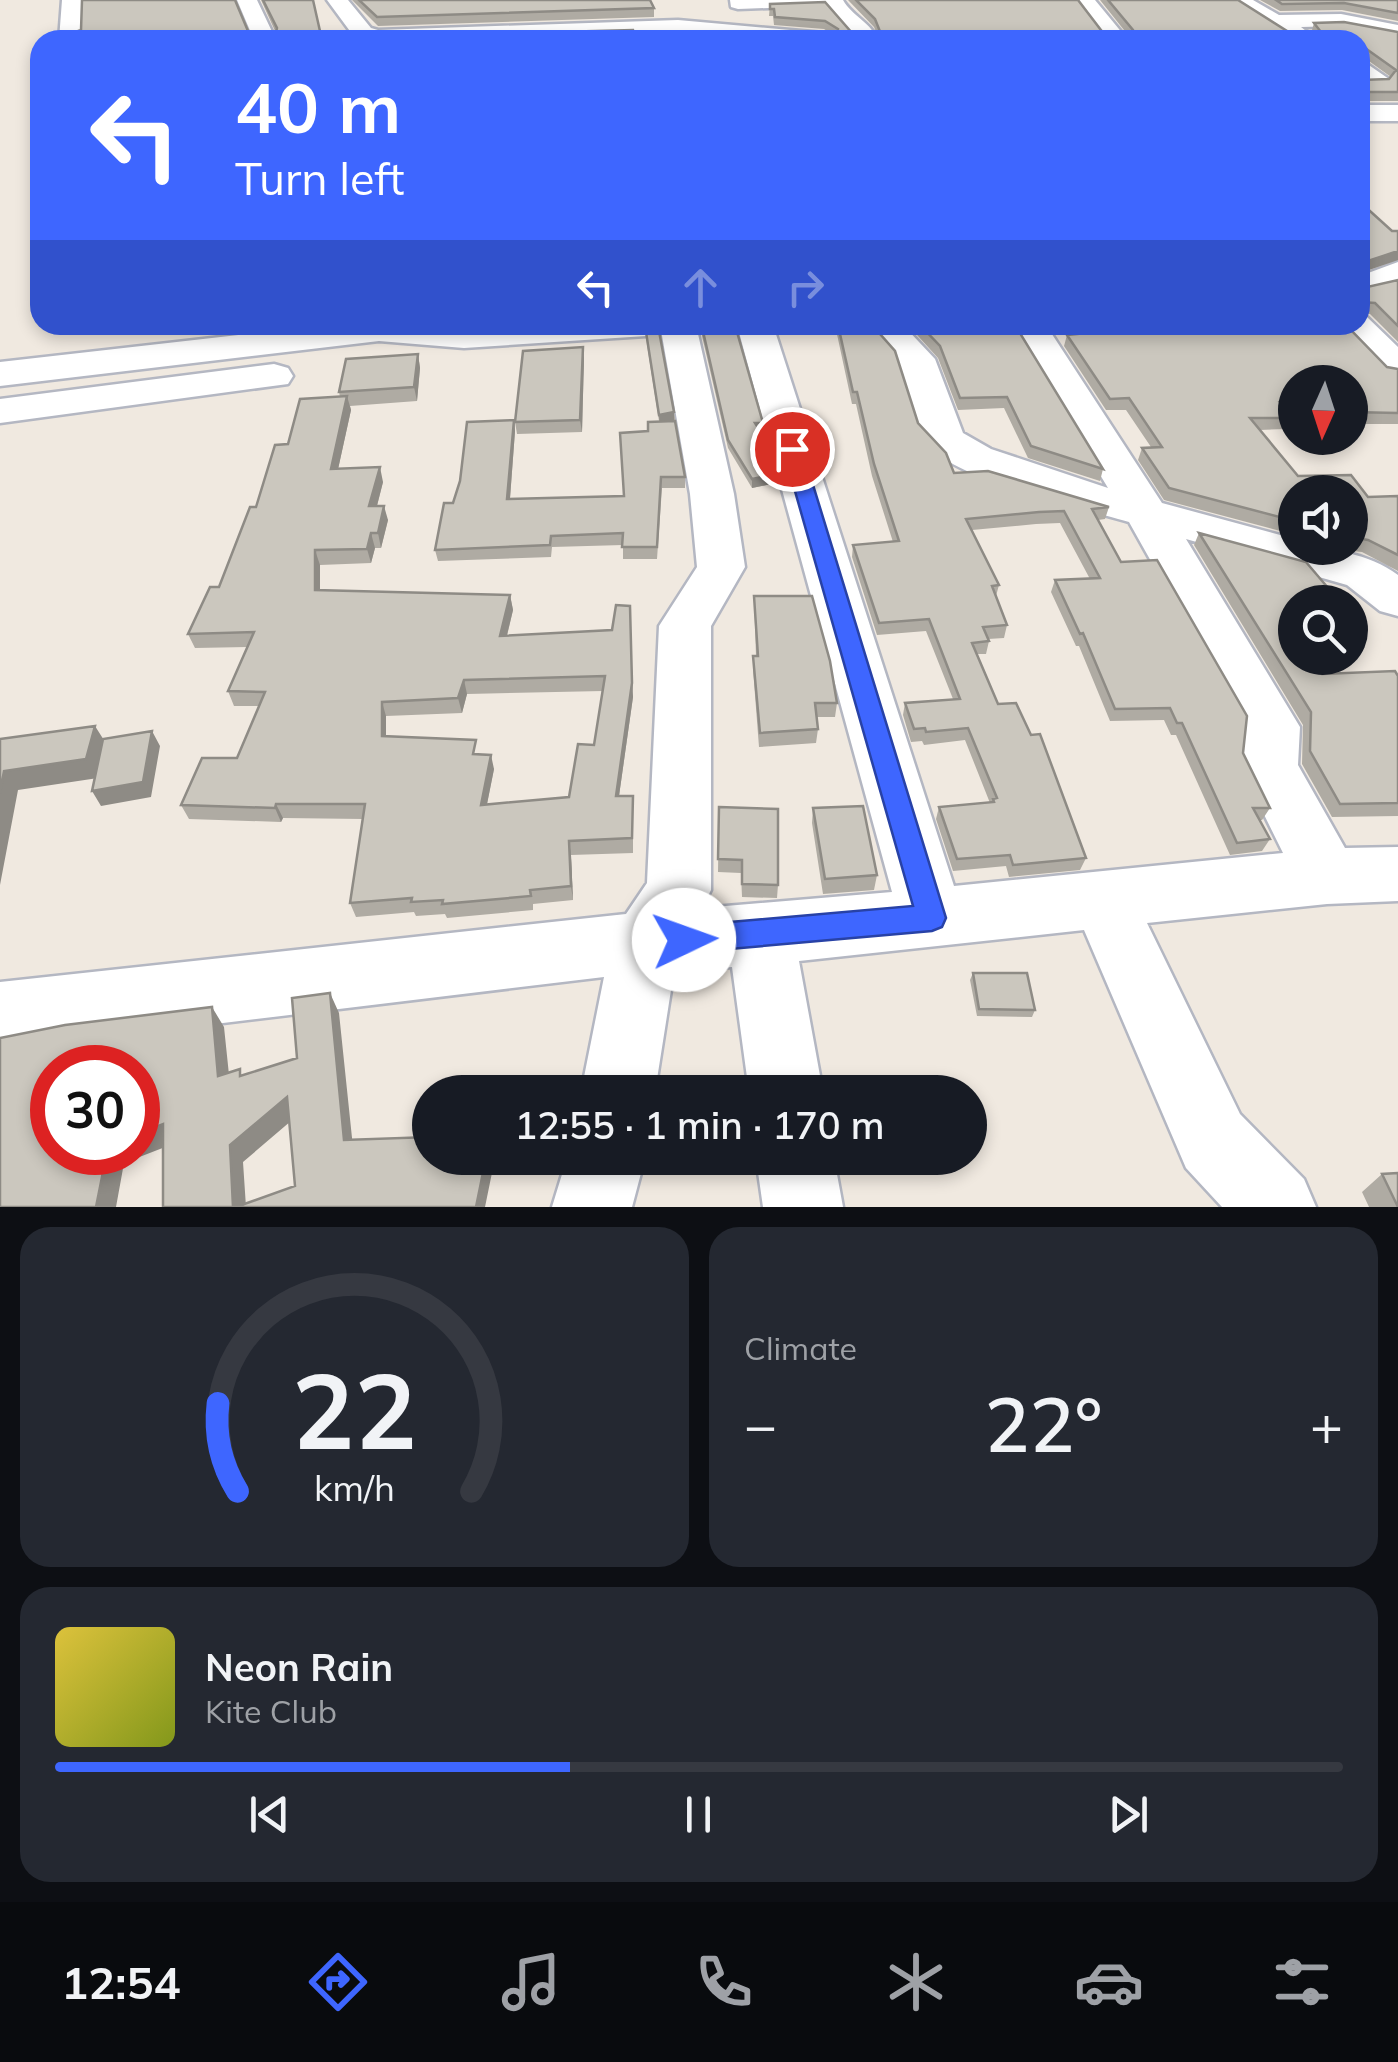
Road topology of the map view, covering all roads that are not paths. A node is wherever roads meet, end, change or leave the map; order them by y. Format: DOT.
graph roads {
  1 [pos="72,0"];
  2 [pos="247,0"];
  3 [pos="338,0"];
  4 [pos="652,0"];
  5 [pos="833,0"];
  6 [pos="1084,0"];
  7 [pos="1239,0"];
  8 [pos="1316,0"];
  9 [pos="1349,0"];
  10 [pos="733,3"];
  11 [pos="1277,21"];
  12 [pos="678,26"];
  13 [pos="70,30"];
  14 [pos="261,30"];
  15 [pos="361,30"];
  16 [pos="558,30"];
  17 [pos="720,30"];
  18 [pos="860,30"];
  19 [pos="1109,30"];
  20 [pos="1292,30"];
  21 [pos="1398,32"];
  22 [pos="1370,113"];
  23 [pos="1398,113"];
  24 [pos="1398,272"];
  25 [pos="1370,284"];
  26 [pos="348,335"];
  27 [pos="440,335"];
  28 [pos="478,335"];
  29 [pos="680,335"];
  30 [pos="758,335"];
  31 [pos="893,335"];
  32 [pos="1034,335"];
  33 [pos="1364,335"];
  34 [pos="464,337"];
  35 [pos="1398,368"];
  36 [pos="0,374"];
  37 [pos="0,411"];
  38 [pos="1147,512"];
  39 [pos="1398,599"];
  40 [pos="1398,874"];
  41 [pos="1327,876"];
  42 [pos="1102,900"];
  43 [pos="932,918"];
  44 [pos="762,935"];
  45 [pos="645,942"];
  46 [pos="0,1016"];
  47 [pos="621,1075"];
  48 [pos="783,1075"];
  49 [pos="798,1175"];
  50 [pos="803,1207"];
  51 [pos="1276,1207"];
  1 -- 13 [label="street"];
  2 -- 14 [label="street"];
  3 -- 15 [label="street"];
  4 -- 12 [label="street"];
  5 -- 10 [label="street"];
  5 -- 18 [label="street"];
  6 -- 19 [label="street"];
  7 -- 11 [label="street"];
  8 -- 9 [label="street"];
  11 -- 20 [label="street"];
  11 -- 21 [label="street"];
  12 -- 16 [label="street"];
  12 -- 17 [label="street"];
  22 -- 23 [label="street"];
  24 -- 25 [label="street"];
  26 -- 36 [label="street"];
  27 -- 34 [label="street"];
  28 -- 34 [label="street"];
  29 -- 45 [label="street"];
  30 -- 43 [label="street"];
  31 -- 38 [label="street"];
  32 -- 38 [label="street"];
  33 -- 35 [label="street"];
  34 -- 37 [label="street"];
  38 -- 39 [label="street"];
  38 -- 41 [label="street"];
  40 -- 41 [label="street"];
  41 -- 42 [label="street"];
  42 -- 43 [label="street"];
  42 -- 51 [label="street"];
  43 -- 44 [label="street"];
  44 -- 45 [label="street"];
  44 -- 48 [label="street"];
  45 -- 46 [label="street"];
  45 -- 47 [label="street"];
  49 -- 50 [label="street"];
}
